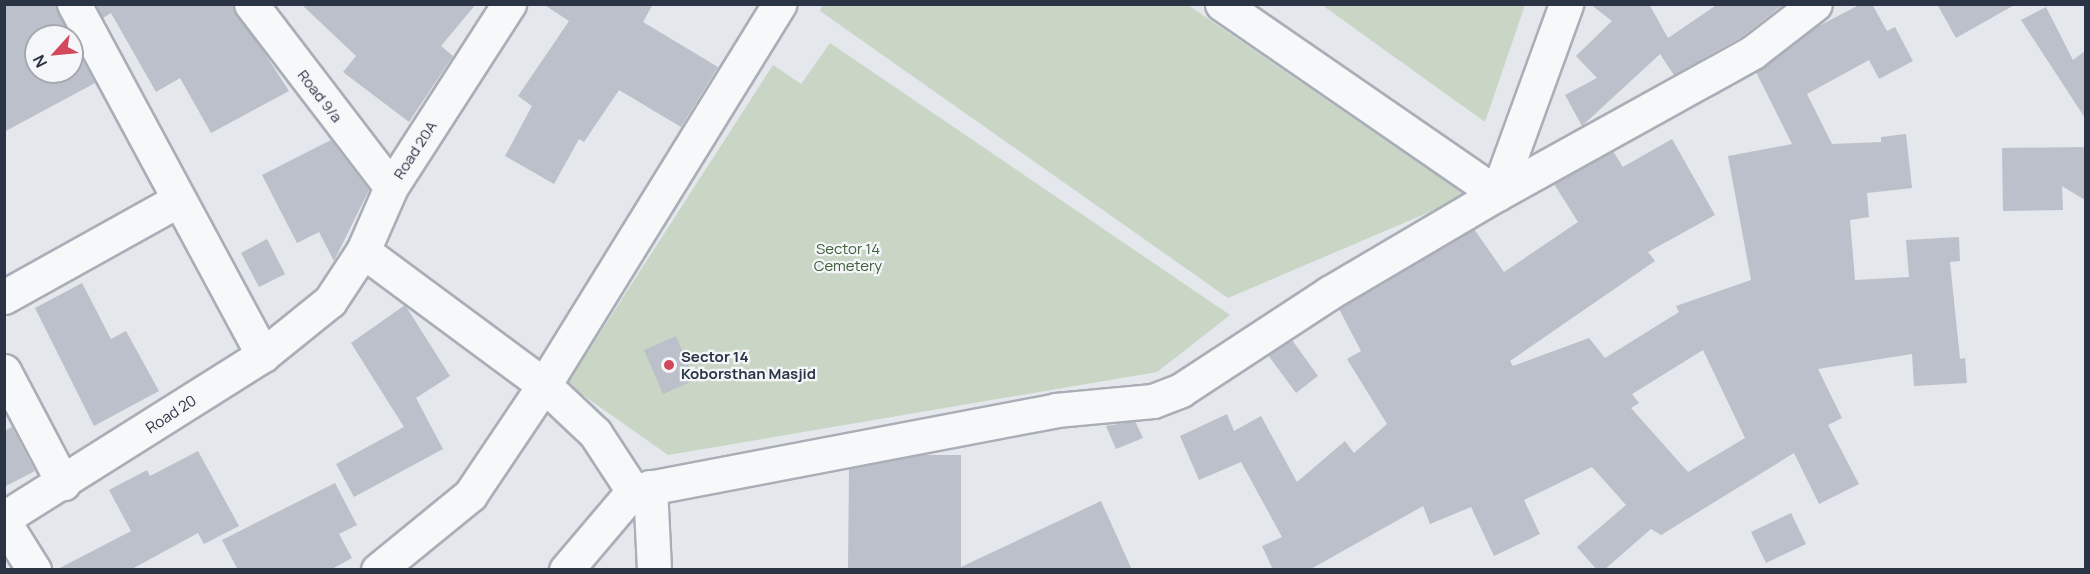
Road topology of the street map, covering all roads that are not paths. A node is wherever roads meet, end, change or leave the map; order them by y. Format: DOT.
graph roads {
  1 [pos="74,4"];
  2 [pos="251,4"];
  3 [pos="509,4"];
  4 [pos="779,4"];
  5 [pos="1222,4"];
  6 [pos="1566,4"];
  7 [pos="1815,4"];
  8 [pos="391,187"];
  9 [pos="1497,194"];
  10 [pos="178,200"];
  11 [pos="363,251"];
  12 [pos="4,297"];
  13 [pos="330,301"];
  14 [pos="263,355"];
  15 [pos="4,371"];
  16 [pos="544,385"];
  17 [pos="63,483"];
  18 [pos="642,489"];
  19 [pos="4,520"];
  20 [pos="34,570"];
  21 [pos="378,570"];
  22 [pos="566,570"];
  23 [pos="654,570"];
  1 -- 10 [label="street"];
  2 -- 8 [label="street, Road 9/a"];
  3 -- 8 [label="street, Road 20A"];
  4 -- 16 [label="street"];
  5 -- 9 [label="street"];
  6 -- 9 [label="street"];
  7 -- 9 [label="street"];
  8 -- 11 [label="street, Road 20A"];
  9 -- 18 [label="street"];
  10 -- 12 [label="street"];
  10 -- 14 [label="street"];
  11 -- 13 [label="street, Road 20A"];
  11 -- 16 [label="street"];
  13 -- 14 [label="street, Road 20"];
  14 -- 17 [label="street, Road 20"];
  15 -- 17 [label="street"];
  16 -- 18 [label="street"];
  16 -- 21 [label="street"];
  17 -- 19 [label="street, Road 20"];
  18 -- 22 [label="street"];
  18 -- 23 [label="street"];
  19 -- 20 [label="street"];
}
